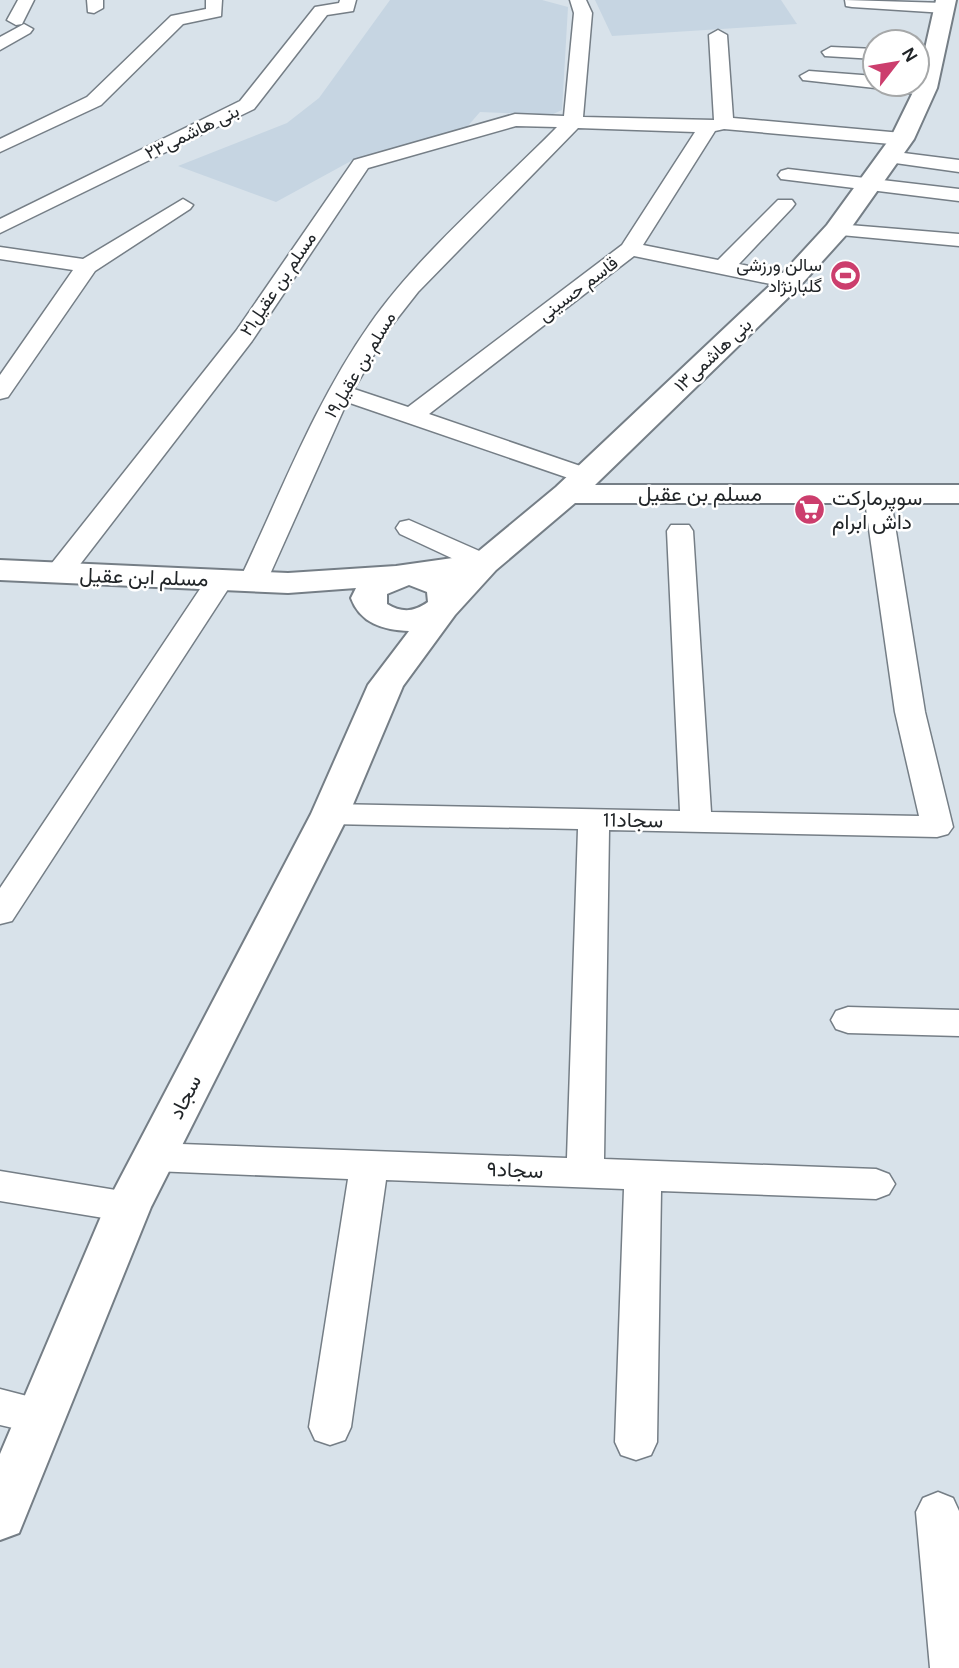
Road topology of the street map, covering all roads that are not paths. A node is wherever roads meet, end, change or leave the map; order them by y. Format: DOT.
graph roads {
  1 [pos="26,0"];
  2 [pos="214,0"];
  3 [pos="348,0"];
  4 [pos="579,0"];
  5 [pos="854,10"];
  6 [pos="944,11"];
  7 [pos="718,35"];
  8 [pos="931,44"];
  9 [pos="0,46"];
  10 [pos="831,51"];
  11 [pos="861,53"];
  12 [pos="809,76"];
  13 [pos="861,81"];
  14 [pos="921,98"];
  15 [pos="573,122"];
  16 [pos="716,125"];
  17 [pos="0,146"];
  18 [pos="895,148"];
  19 [pos="959,166"];
  20 [pos="788,175"];
  21 [pos="867,184"];
  22 [pos="959,195"];
  23 [pos="785,204"];
  24 [pos="183,205"];
  25 [pos="0,227"];
  26 [pos="837,230"];
  27 [pos="959,240"];
  28 [pos="630,249"];
  29 [pos="5,259"];
  30 [pos="87,266"];
  31 [pos="723,268"];
  32 [pos="790,281"];
  33 [pos="340,391"];
  34 [pos="0,392"];
  35 [pos="411,416"];
  36 [pos="576,484"];
  37 [pos="877,494"];
  38 [pos="959,494"];
  39 [pos="409,528"];
  40 [pos="680,531"];
  41 [pos="484,563"];
  42 [pos="0,570"];
  43 [pos="58,574"];
  44 [pos="396,576"];
  45 [pos="220,580"];
  46 [pos="253,581"];
  47 [pos="288,583"];
  48 [pos="443,608"];
  49 [pos="372,609"];
  50 [pos="386,685"];
  51 [pos="330,814"];
  52 [pos="594,820"];
  53 [pos="696,821"];
  54 [pos="10,881"];
  55 [pos="0,913"];
  56 [pos="848,1020"];
  57 [pos="959,1023"];
  58 [pos="154,1157"];
  59 [pos="369,1165"];
  60 [pos="585,1173"];
  61 [pos="643,1175"];
  62 [pos="876,1184"];
  63 [pos="0,1186"];
  64 [pos="128,1207"];
  65 [pos="20,1412"];
  66 [pos="330,1427"];
  67 [pos="636,1442"];
  68 [pos="938,1512"];
  69 [pos="0,1516"];
  70 [pos="953,1668"];
  1 -- 9 [label="street"];
  2 -- 17 [label="street"];
  3 -- 25 [label="street, بنی هاشمی۲۳"];
  4 -- 15 [label="street"];
  5 -- 6 [label="street"];
  6 -- 8 [label="street, بنی هاشمی۱۳"];
  7 -- 16 [label="street"];
  10 -- 11 [label="street"];
  12 -- 13 [label="street"];
  14 -- 18 [label="street, بنی هاشمی۱۳"];
  15 -- 16 [label="street, مسلم بن عقیل۲۱"];
  15 -- 33 [label="street, مسلم بن عقیل۱۹"];
  15 -- 43 [label="street, مسلم بن عقیل۲۱"];
  16 -- 18 [label="street, مسلم بن عقیل۲۱"];
  16 -- 28 [label="street, قاسم حسینی"];
  18 -- 19 [label="street, مسلم بن عقیل۲۱"];
  18 -- 21 [label="street, بنی هاشمی۱۳"];
  20 -- 21 [label="street"];
  21 -- 22 [label="street"];
  21 -- 26 [label="street, بنی هاشمی۱۳"];
  23 -- 31 [label="street"];
  24 -- 30 [label="street"];
  26 -- 27 [label="street"];
  26 -- 32 [label="street, بنی هاشمی۱۳"];
  28 -- 31 [label="street"];
  28 -- 35 [label="street, قاسم حسینی"];
  29 -- 30 [label="street"];
  30 -- 34 [label="street"];
  31 -- 32 [label="street"];
  32 -- 36 [label="street, بنی هاشمی۱۳"];
  33 -- 35 [label="street"];
  33 -- 46 [label="street, مسلم بن عقیل۱۹"];
  35 -- 36 [label="street"];
  36 -- 37 [label="street, مسلم بن عقیل"];
  36 -- 41 [label="street, بنی هاشمی۱۳"];
  37 -- 38 [label="street, مسلم بن عقیل"];
  37 -- 53 [label="street, 11سجاد"];
  39 -- 41 [label="street"];
  40 -- 53 [label="street"];
  41 -- 44 [label="street"];
  41 -- 48 [label="street, بنی هاشمی۱۳"];
  42 -- 43 [label="street, مسلم ابن عقیل"];
  43 -- 45 [label="street, مسلم ابن عقیل"];
  44 -- 47 [label="street"];
  44 -- 48 [label="street"];
  44 -- 49 [label="street"];
  45 -- 46 [label="street, مسلم ابن عقیل"];
  45 -- 54 [label="street"];
  46 -- 47 [label="street, مسلم ابن عقیل"];
  47 -- 49 [label="street"];
  48 -- 49 [label="street"];
  48 -- 50 [label="street, سجاد"];
  49 -- 50 [label="street"];
  50 -- 51 [label="street, سجاد"];
  51 -- 52 [label="street, 11سجاد"];
  51 -- 58 [label="street, سجاد"];
  52 -- 53 [label="street, 11سجاد"];
  52 -- 60 [label="street"];
  54 -- 55 [label="street"];
  56 -- 57 [label="street"];
  58 -- 59 [label="street, ۹سجاد"];
  58 -- 64 [label="street, سجاد"];
  59 -- 60 [label="street, ۹سجاد"];
  59 -- 66 [label="street"];
  60 -- 61 [label="street, ۹سجاد"];
  61 -- 62 [label="street, ۹سجاد"];
  61 -- 67 [label="street"];
  63 -- 64 [label="street"];
  64 -- 65 [label="street, سجاد"];
  65 -- 69 [label="street, سجاد"];
  68 -- 70 [label="street"];
}
